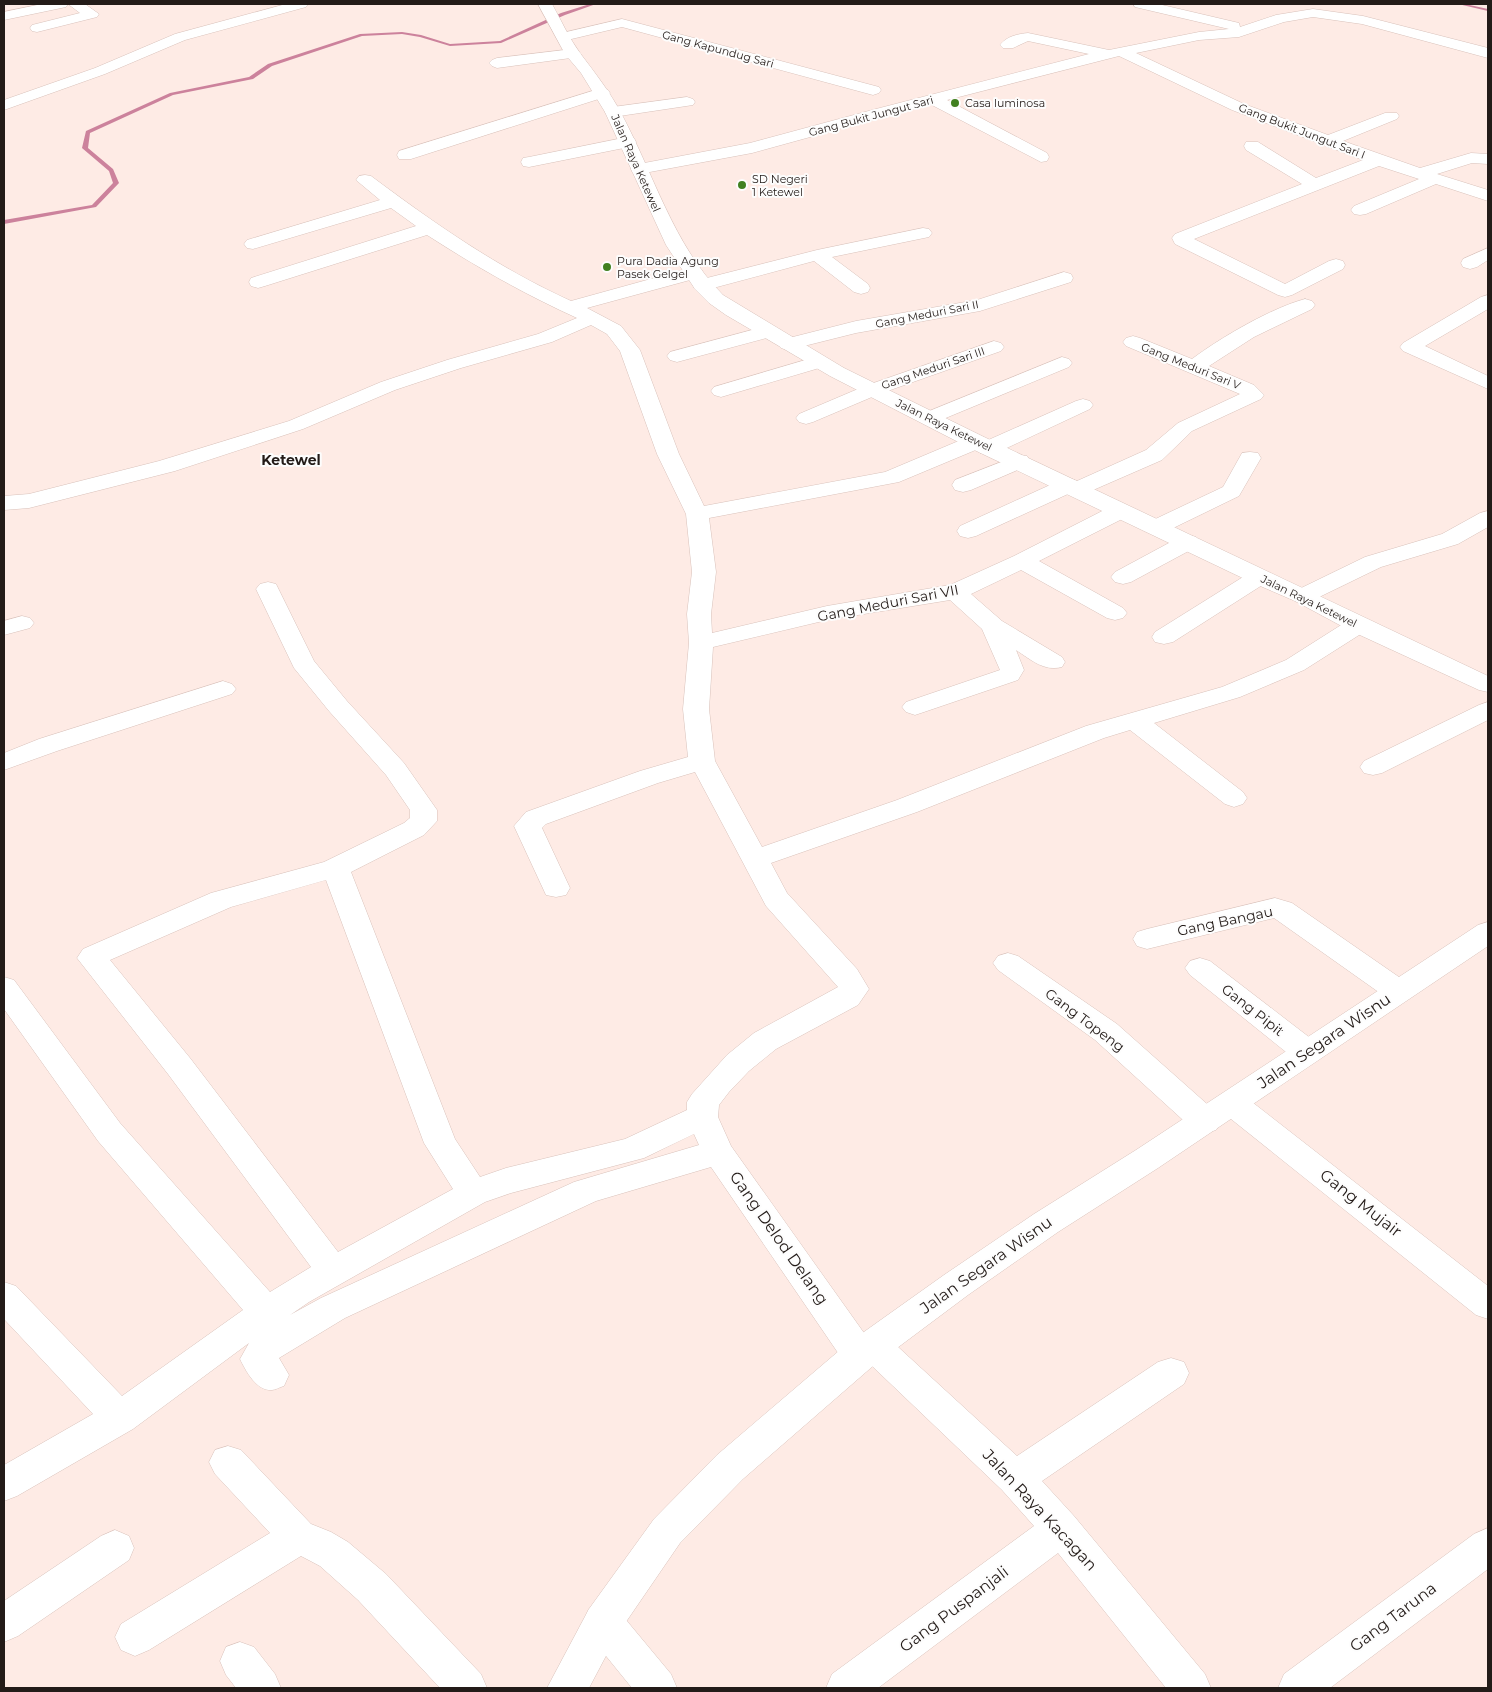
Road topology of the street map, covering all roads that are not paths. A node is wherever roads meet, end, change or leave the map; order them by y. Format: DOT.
graph roads {
  1 [pos="61,4"];
  2 [pos="80,4"];
  3 [pos="301,4"];
  4 [pos="1140,4"];
  5 [pos="1279,11"];
  6 [pos="4,16"];
  7 [pos="558,26"];
  8 [pos="37,28"];
  9 [pos="1250,30"];
  10 [pos="1008,45"];
  11 [pos="1115,53"];
  12 [pos="1488,53"];
  13 [pos="497,63"];
  14 [pos="873,90"];
  15 [pos="602,93"];
  16 [pos="932,99"];
  17 [pos="687,102"];
  18 [pos="4,105"];
  19 [pos="613,112"];
  20 [pos="1391,116"];
  21 [pos="1329,141"];
  22 [pos="628,142"];
  23 [pos="1252,146"];
  24 [pos="405,155"];
  25 [pos="1041,157"];
  26 [pos="1488,159"];
  27 [pos="1378,160"];
  28 [pos="529,162"];
  29 [pos="639,169"];
  30 [pos="1426,176"];
  31 [pos="364,180"];
  32 [pos="1314,185"];
  33 [pos="1488,196"];
  34 [pos="394,202"];
  35 [pos="1360,210"];
  36 [pos="429,228"];
  37 [pos="922,233"];
  38 [pos="253,244"];
  39 [pos="1488,253"];
  40 [pos="817,255"];
  41 [pos="1470,263"];
  42 [pos="1336,265"];
  43 [pos="1064,278"];
  44 [pos="698,279"];
  45 [pos="258,282"];
  46 [pos="861,288"];
  47 [pos="1488,302"];
  48 [pos="1305,305"];
  49 [pos="570,307"];
  50 [pos="592,318"];
  51 [pos="766,332"];
  52 [pos="1133,342"];
  53 [pos="788,344"];
  54 [pos="994,347"];
  55 [pos="677,356"];
  56 [pos="819,362"];
  57 [pos="1062,363"];
  58 [pos="1194,368"];
  59 [pos="1488,383"];
  60 [pos="872,390"];
  61 [pos="721,391"];
  62 [pos="1083,405"];
  63 [pos="806,418"];
  64 [pos="929,418"];
  65 [pos="982,445"];
  66 [pos="1250,458"];
  67 [pos="1019,461"];
  68 [pos="963,485"];
  69 [pos="1072,487"];
  70 [pos="4,503"];
  71 [pos="1120,511"];
  72 [pos="697,514"];
  73 [pos="1488,518"];
  74 [pos="1157,527"];
  75 [pos="968,531"];
  76 [pos="1188,542"];
  77 [pos="1022,561"];
  78 [pos="1123,577"];
  79 [pos="1258,577"];
  80 [pos="268,589"];
  81 [pos="955,592"];
  82 [pos="1303,596"];
  83 [pos="1115,613"];
  84 [pos="1358,625"];
  85 [pos="993,626"];
  86 [pos="1164,636"];
  87 [pos="701,644"];
  88 [pos="1053,662"];
  89 [pos="1484,679"];
  90 [pos="223,689"];
  91 [pos="915,707"];
  92 [pos="1488,710"];
  93 [pos="1135,721"];
  94 [pos="702,761"];
  95 [pos="4,762"];
  96 [pos="1373,768"];
  97 [pos="1234,798"];
  98 [pos="755,859"];
  99 [pos="334,869"];
  100 [pos="556,888"];
  101 [pos="1487,934"];
  102 [pos="1147,939"];
  103 [pos="1008,963"];
  104 [pos="1200,968"];
  105 [pos="4,987"];
  106 [pos="1398,991"];
  107 [pos="1307,1052"];
  108 [pos="1232,1103"];
  109 [pos="702,1118"];
  110 [pos="1205,1121"];
  111 [pos="718,1152"];
  112 [pos="473,1193"];
  113 [pos="334,1272"];
  114 [pos="4,1296"];
  115 [pos="1488,1305"];
  116 [pos="267,1314"];
  117 [pos="867,1350"];
  118 [pos="1170,1373"];
  119 [pos="271,1374"];
  120 [pos="120,1418"];
  121 [pos="228,1462"];
  122 [pos="1015,1478"];
  123 [pos="4,1484"];
  124 [pos="1061,1528"];
  125 [pos="298,1537"];
  126 [pos="1488,1546"];
  127 [pos="115,1548"];
  128 [pos="603,1622"];
  129 [pos="4,1623"];
  130 [pos="135,1637"];
  131 [pos="467,1688"];
  132 [pos="567,1688"];
  133 [pos="657,1688"];
  134 [pos="846,1688"];
  135 [pos="1191,1688"];
  136 [pos="1298,1688"];
  1 -- 6 [label="street"];
  2 -- 8 [label="street"];
  3 -- 18 [label="street"];
  4 -- 9 [label="street"];
  5 -- 9 [label="street, Gang Bukit Jungut Sari"];
  5 -- 12 [label="street, Gang Bukit Jungut Sari"];
  7 -- 13 [label="street, Gang Kapundug Sari"];
  7 -- 14 [label="street, Gang Kapundug Sari"];
  7 -- 15 [label="street, Jalan Raya Ketewel"];
  9 -- 11 [label="street, Gang Bukit Jungut Sari"];
  10 -- 11 [label="street"];
  11 -- 16 [label="street, Gang Bukit Jungut Sari"];
  11 -- 21 [label="street, Gang Bukit Jungut Sari I"];
  15 -- 19 [label="street, Jalan Raya Ketewel"];
  15 -- 24 [label="street"];
  16 -- 25 [label="street"];
  16 -- 29 [label="street, Gang Bukit Jungut Sari"];
  17 -- 19 [label="street"];
  19 -- 22 [label="street, Jalan Raya Ketewel"];
  20 -- 21 [label="street"];
  21 -- 27 [label="street, Gang Bukit Jungut Sari I"];
  22 -- 28 [label="street"];
  22 -- 29 [label="street, Jalan Raya Ketewel"];
  23 -- 32 [label="street"];
  26 -- 30 [label="street"];
  27 -- 30 [label="street, Gang Bukit Jungut Sari I"];
  27 -- 32 [label="street"];
  29 -- 44 [label="street, Jalan Raya Ketewel"];
  30 -- 33 [label="street, Gang Bukit Jungut Sari I"];
  30 -- 35 [label="street"];
  31 -- 34 [label="street"];
  32 -- 42 [label="street"];
  34 -- 36 [label="street"];
  34 -- 38 [label="street"];
  36 -- 45 [label="street"];
  36 -- 49 [label="street"];
  37 -- 40 [label="street"];
  39 -- 41 [label="street"];
  40 -- 44 [label="street"];
  40 -- 46 [label="street"];
  43 -- 53 [label="street, Gang Meduri Sari II"];
  44 -- 49 [label="street"];
  44 -- 51 [label="street, Jalan Raya Ketewel"];
  47 -- 59 [label="street"];
  48 -- 58 [label="street"];
  49 -- 50 [label="street"];
  50 -- 70 [label="street"];
  50 -- 72 [label="street"];
  51 -- 53 [label="street, Jalan Raya Ketewel"];
  51 -- 55 [label="street"];
  52 -- 58 [label="street, Gang Meduri Sari V"];
  53 -- 56 [label="street, Jalan Raya Ketewel"];
  54 -- 60 [label="street, Gang Meduri Sari III"];
  56 -- 60 [label="street, Jalan Raya Ketewel"];
  56 -- 61 [label="street"];
  57 -- 64 [label="street"];
  58 -- 69 [label="street, Gang Meduri Sari V"];
  60 -- 63 [label="street, Gang Meduri Sari III"];
  60 -- 64 [label="street, Jalan Raya Ketewel"];
  62 -- 65 [label="street"];
  64 -- 65 [label="street, Jalan Raya Ketewel"];
  65 -- 67 [label="street, Jalan Raya Ketewel"];
  65 -- 72 [label="street"];
  66 -- 74 [label="street"];
  67 -- 68 [label="street"];
  67 -- 69 [label="street, Jalan Raya Ketewel"];
  69 -- 71 [label="street, Jalan Raya Ketewel"];
  69 -- 75 [label="street"];
  71 -- 74 [label="street, Jalan Raya Ketewel"];
  71 -- 77 [label="street, Gang Meduri Sari VII"];
  72 -- 87 [label="street"];
  73 -- 82 [label="street"];
  74 -- 76 [label="street, Jalan Raya Ketewel"];
  76 -- 78 [label="street"];
  76 -- 79 [label="street, Jalan Raya Ketewel"];
  77 -- 81 [label="street, Gang Meduri Sari VII"];
  77 -- 83 [label="street"];
  79 -- 82 [label="street, Jalan Raya Ketewel"];
  79 -- 86 [label="street"];
  80 -- 99 [label="street"];
  81 -- 85 [label="street"];
  81 -- 87 [label="street, Gang Meduri Sari VII"];
  82 -- 84 [label="street, Jalan Raya Ketewel"];
  84 -- 89 [label="street, Jalan Raya Ketewel"];
  84 -- 93 [label="street"];
  85 -- 88 [label="street"];
  85 -- 91 [label="street"];
  87 -- 94 [label="street"];
  90 -- 95 [label="street"];
  92 -- 96 [label="street"];
  93 -- 97 [label="street"];
  93 -- 98 [label="street"];
  94 -- 98 [label="street"];
  94 -- 100 [label="street"];
  98 -- 109 [label="street"];
  99 -- 112 [label="street"];
  99 -- 113 [label="street"];
  101 -- 106 [label="street, Jalan Segara Wisnu"];
  102 -- 106 [label="street, Gang Bangau"];
  103 -- 110 [label="street, Gang Topeng"];
  104 -- 107 [label="street, Gang Pipit"];
  105 -- 116 [label="street"];
  106 -- 107 [label="street, Jalan Segara Wisnu"];
  107 -- 108 [label="street, Jalan Segara Wisnu"];
  108 -- 110 [label="street, Jalan Segara Wisnu"];
  108 -- 115 [label="street, Gang Mujair"];
  109 -- 111 [label="street, Gang Delod Delang"];
  109 -- 112 [label="street"];
  110 -- 117 [label="street, Jalan Segara Wisnu"];
  111 -- 117 [label="street, Gang Delod Delang"];
  111 -- 119 [label="street"];
  112 -- 113 [label="street"];
  113 -- 116 [label="street"];
  114 -- 120 [label="street"];
  116 -- 120 [label="street"];
  117 -- 122 [label="street, Jalan Raya Kacagan"];
  117 -- 128 [label="street, Jalan Segara Wisnu"];
  118 -- 122 [label="street"];
  120 -- 123 [label="street"];
  121 -- 125 [label="street"];
  122 -- 124 [label="street, Jalan Raya Kacagan"];
  124 -- 134 [label="street, Gang Puspanjali"];
  124 -- 135 [label="street, Jalan Raya Kacagan"];
  125 -- 130 [label="street"];
  125 -- 131 [label="street"];
  126 -- 136 [label="street, Gang Taruna"];
  127 -- 129 [label="street"];
  128 -- 132 [label="street, Jalan Segara Wisnu"];
  128 -- 133 [label="street"];
}
